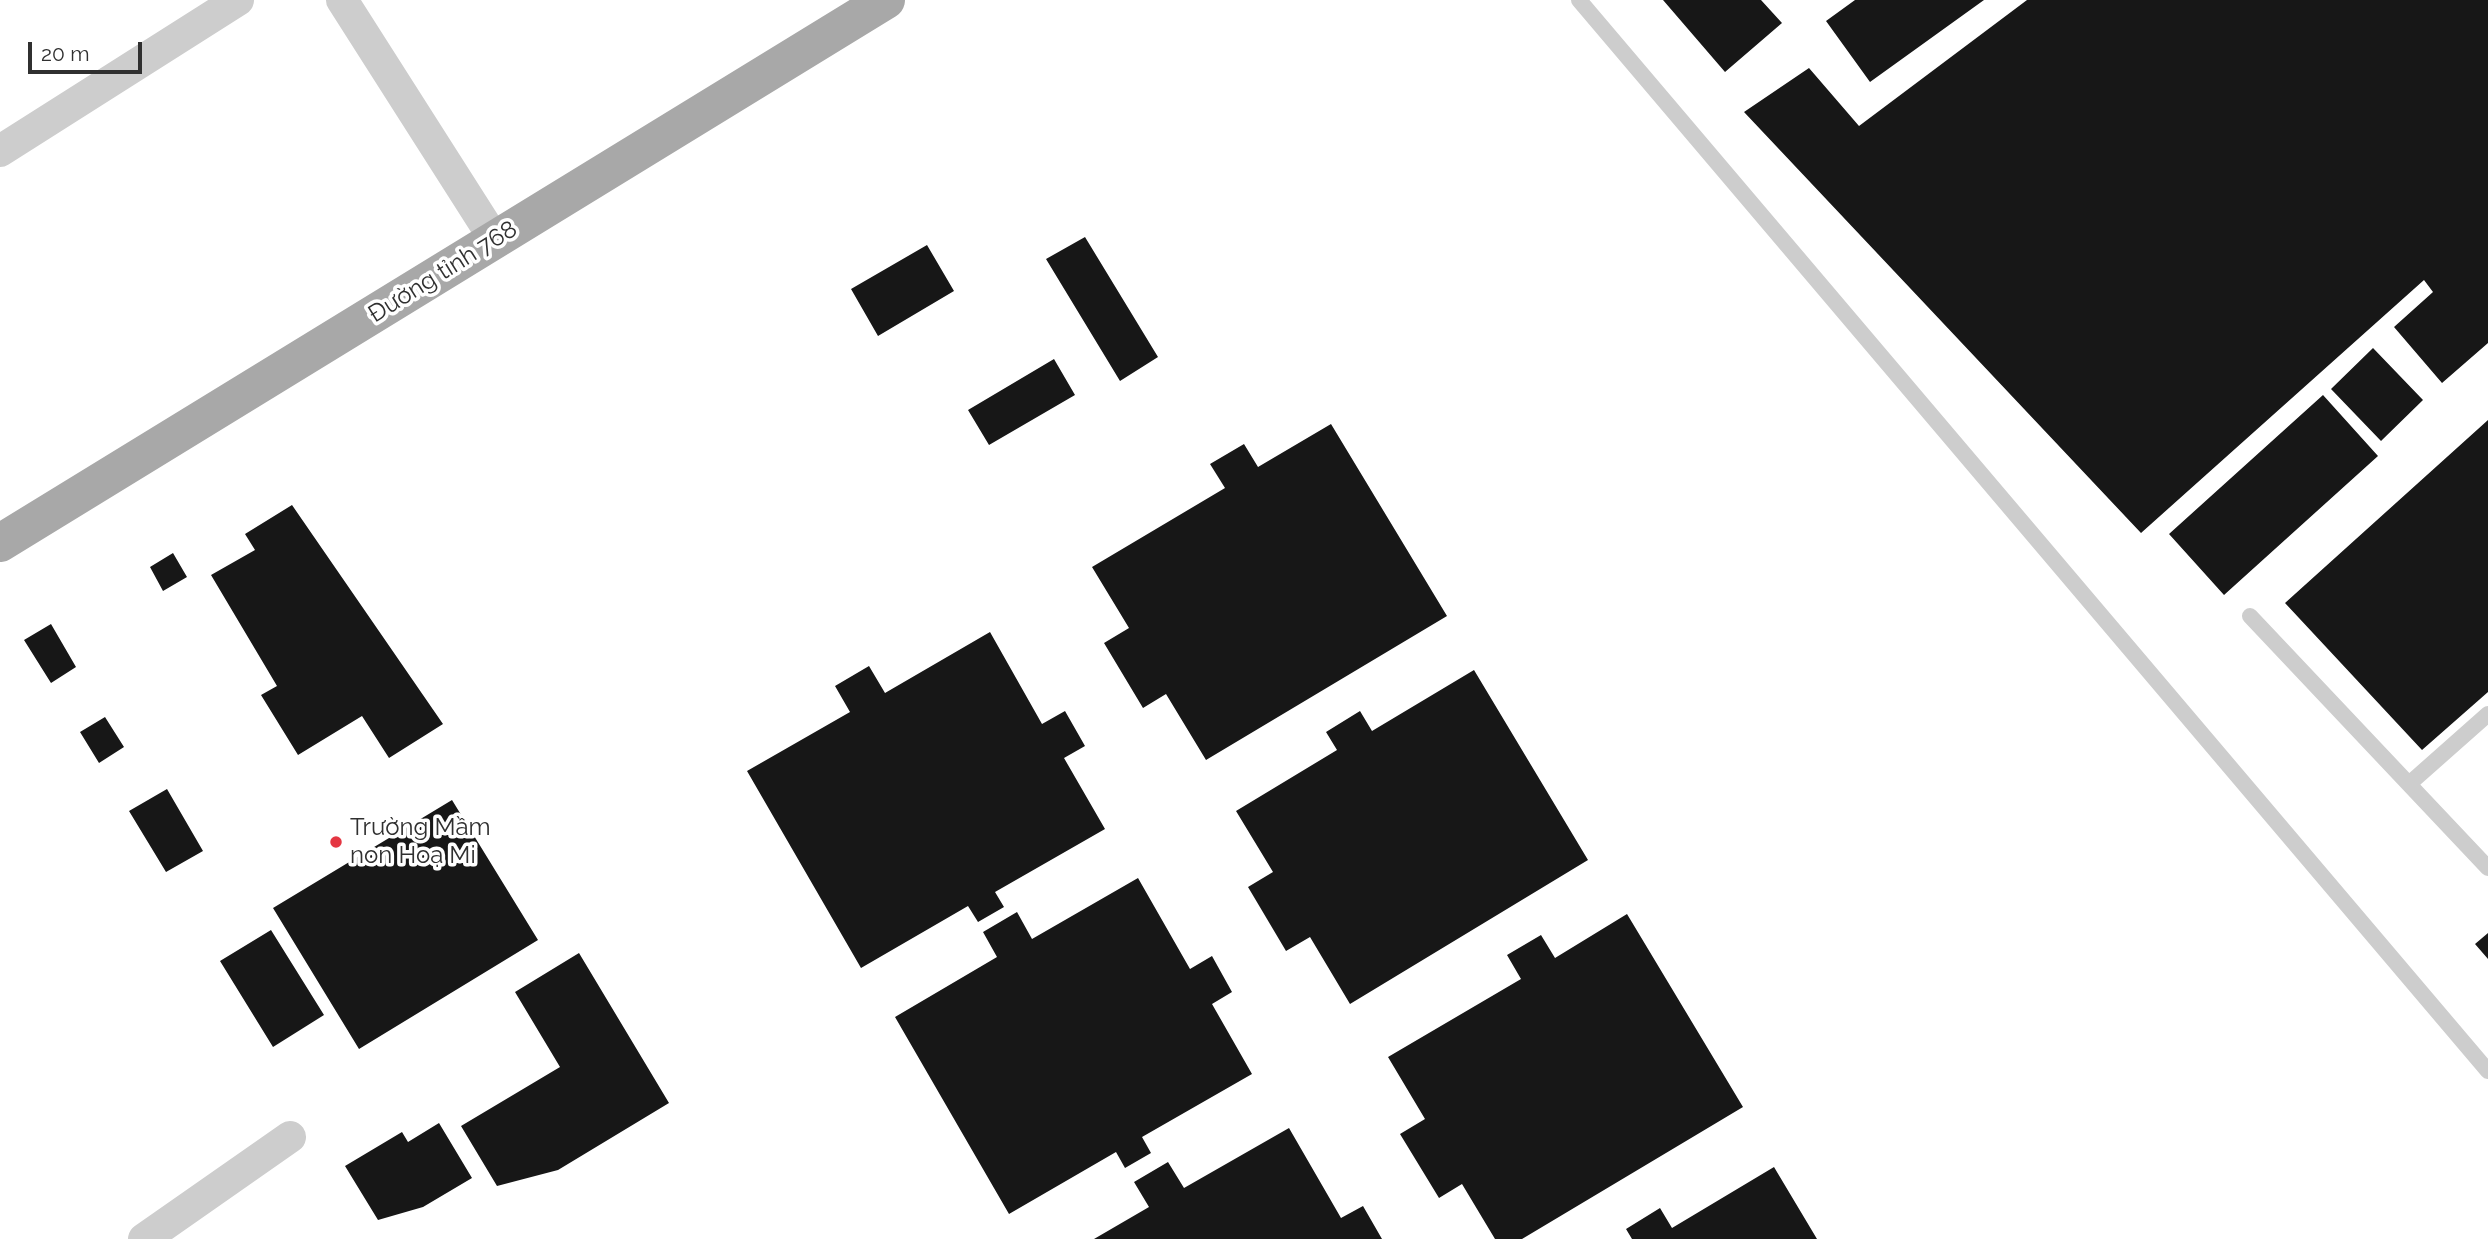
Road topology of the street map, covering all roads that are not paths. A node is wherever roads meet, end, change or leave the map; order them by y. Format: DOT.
graph roads {
  1 [pos="238,0"];
  2 [pos="342,0"];
  3 [pos="886,0"];
  4 [pos="1579,0"];
  5 [pos="0,150"];
  6 [pos="495,240"];
  7 [pos="0,543"];
  8 [pos="2250,616"];
  9 [pos="2488,714"];
  10 [pos="2409,784"];
  11 [pos="2488,868"];
  12 [pos="2488,1071"];
  13 [pos="290,1137"];
  14 [pos="144,1239"];
  1 -- 5 [label="street"];
  2 -- 6 [label="street"];
  3 -- 6 [label="main road, Đường tỉnh 768"];
  4 -- 12 [label="lane"];
  6 -- 7 [label="main road, Đường tỉnh 768"];
  8 -- 10 [label="lane"];
  9 -- 10 [label="lane"];
  10 -- 11 [label="lane"];
  13 -- 14 [label="street"];
}
